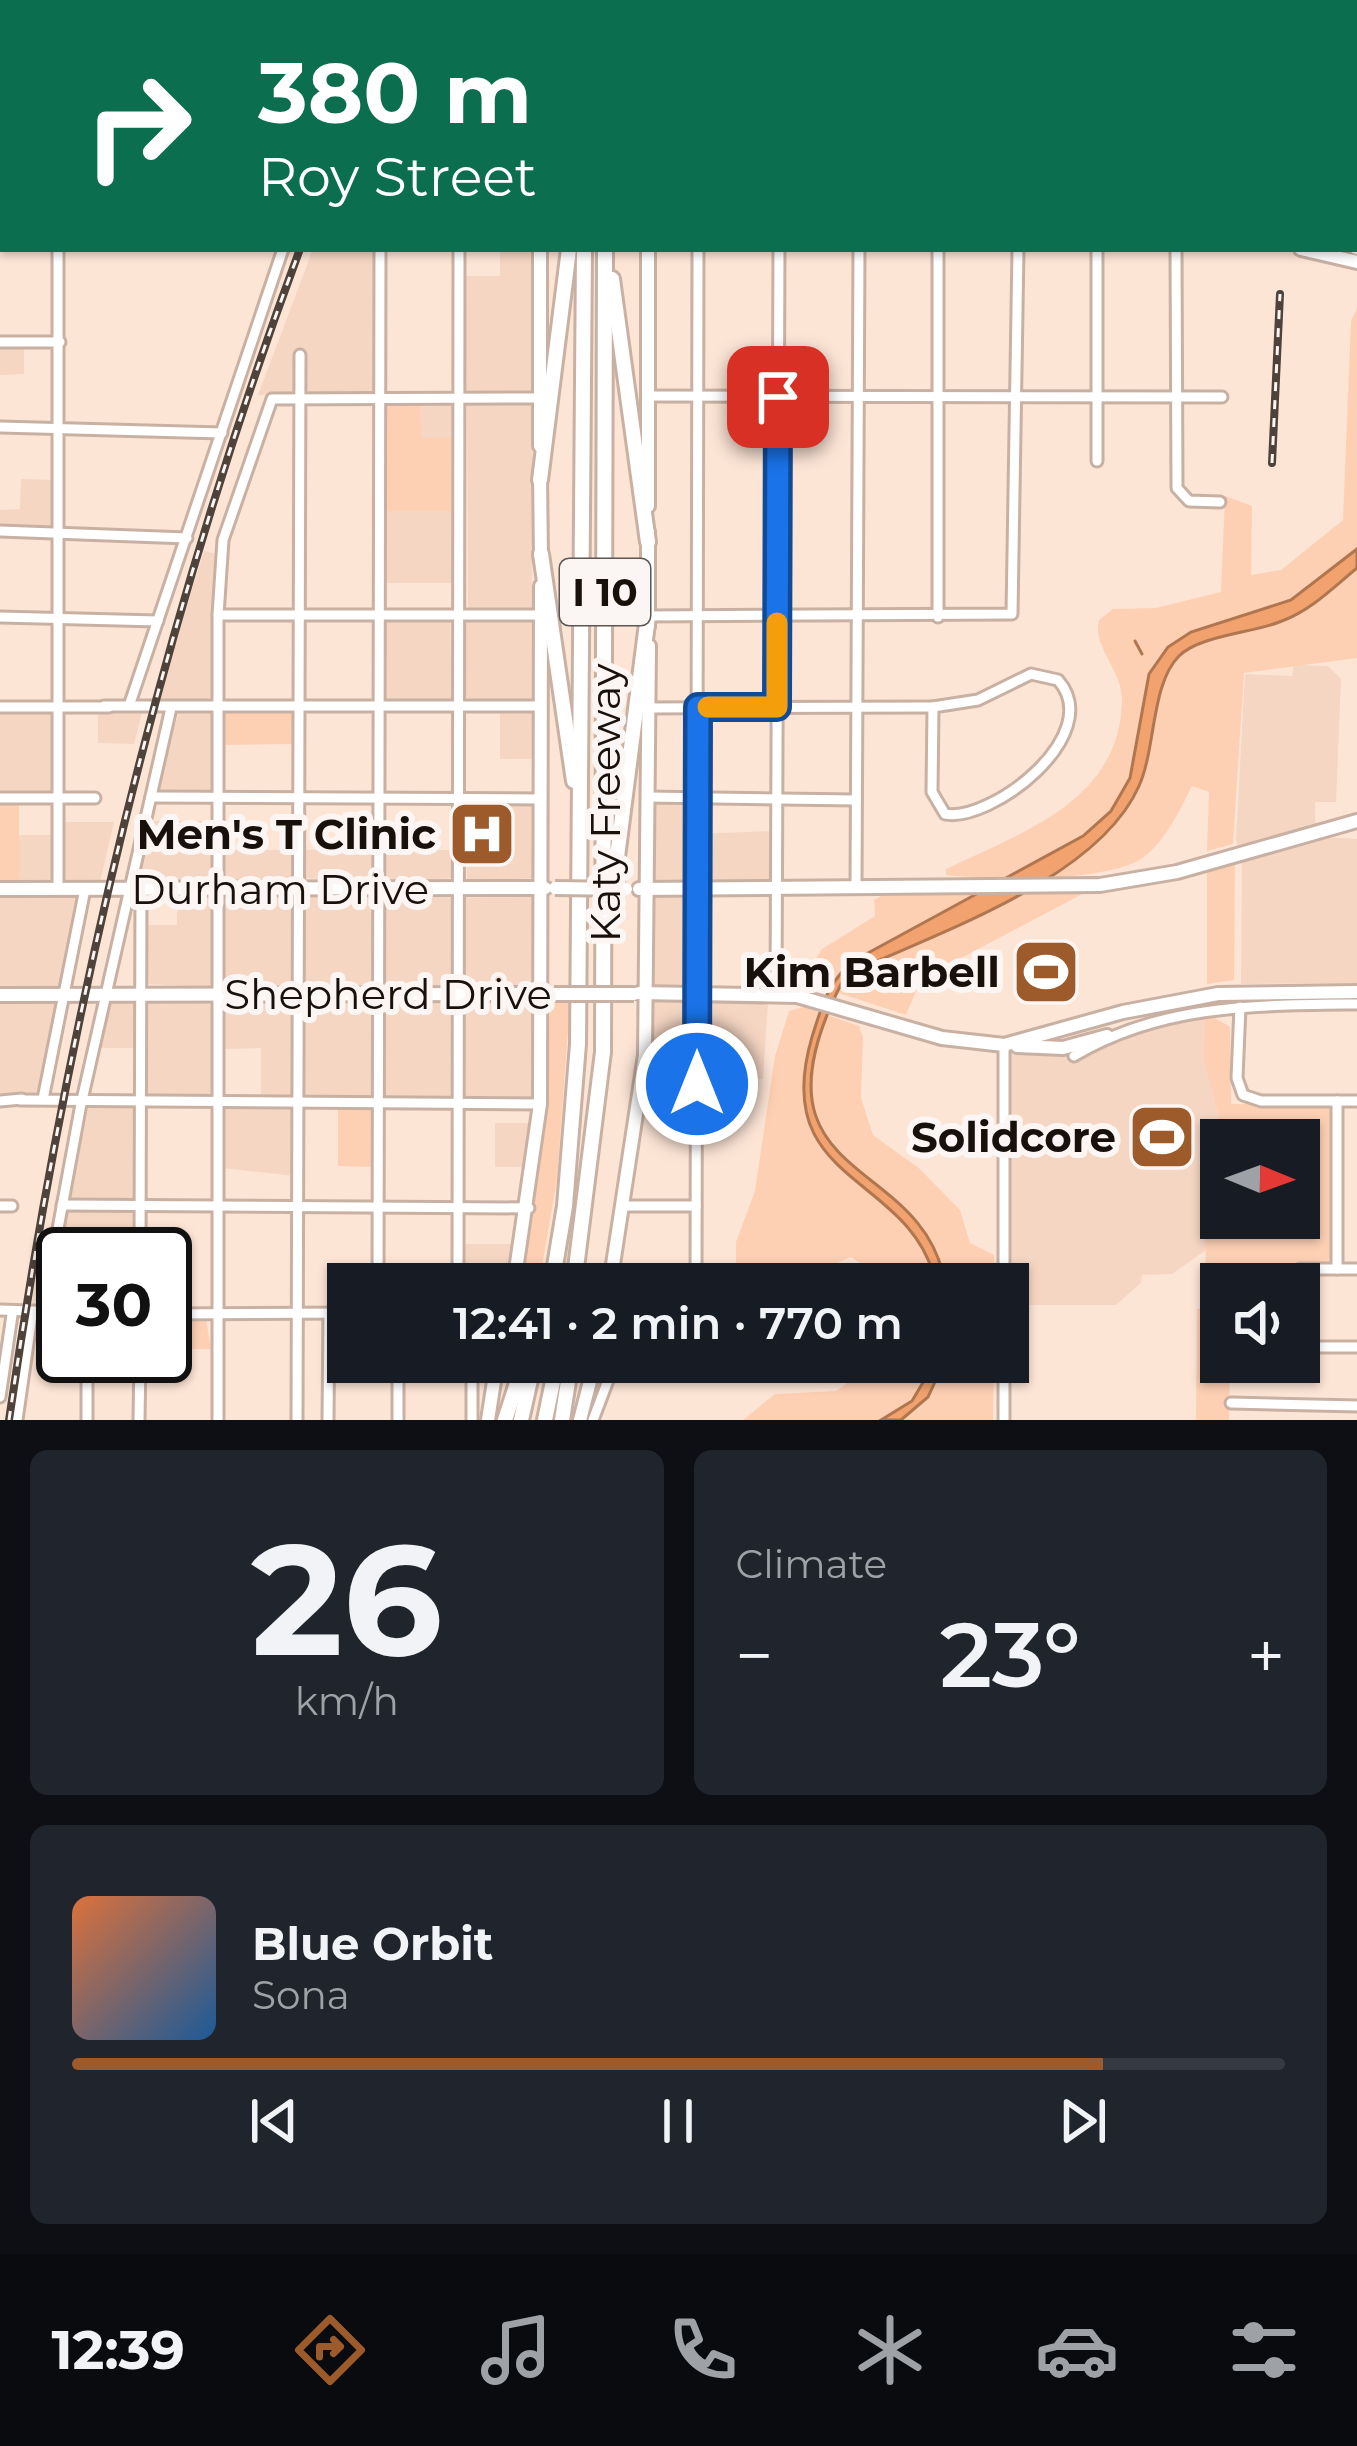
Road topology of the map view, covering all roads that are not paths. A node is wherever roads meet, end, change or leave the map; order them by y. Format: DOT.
graph roads {
  1 [pos="58,252"];
  2 [pos="282,252"];
  3 [pos="380,252"];
  4 [pos="459,252"];
  5 [pos="540,252"];
  6 [pos="569,252"];
  7 [pos="584,252"];
  8 [pos="607,252"];
  9 [pos="607,252"];
  10 [pos="648,252"];
  11 [pos="698,252"];
  12 [pos="779,252"];
  13 [pos="859,252"];
  14 [pos="938,252"];
  15 [pos="1018,252"];
  16 [pos="1097,252"];
  17 [pos="1177,252"];
  18 [pos="1314,252"];
  19 [pos="1357,262"];
  20 [pos="0,342"];
  21 [pos="59,342"];
  22 [pos="300,355"];
  23 [pos="379,395"];
  24 [pos="648,396"];
  25 [pos="300,397"];
  26 [pos="459,397"];
  27 [pos="698,397"];
  28 [pos="778,397"];
  29 [pos="858,397"];
  30 [pos="938,397"];
  31 [pos="1097,397"];
  32 [pos="1222,397"];
  33 [pos="539,398"];
  34 [pos="1016,398"];
  35 [pos="1177,398"];
  36 [pos="0,428"];
  37 [pos="60,429"];
  38 [pos="222,433"];
  39 [pos="1097,461"];
  40 [pos="540,480"];
  41 [pos="1220,502"];
  42 [pos="0,531"];
  43 [pos="57,534"];
  44 [pos="187,538"];
  45 [pos="648,542"];
  46 [pos="541,554"];
  47 [pos="299,614"];
  48 [pos="380,614"];
  49 [pos="218,615"];
  50 [pos="458,615"];
  51 [pos="541,615"];
  52 [pos="648,616"];
  53 [pos="698,616"];
  54 [pos="0,617"];
  55 [pos="777,617"];
  56 [pos="857,617"];
  57 [pos="938,617"];
  58 [pos="58,618"];
  59 [pos="158,621"];
  60 [pos="130,703"];
  61 [pos="378,705"];
  62 [pos="60,706"];
  63 [pos="104,706"];
  64 [pos="218,706"];
  65 [pos="458,706"];
  66 [pos="540,706"];
  67 [pos="0,707"];
  68 [pos="176,707"];
  69 [pos="299,707"];
  70 [pos="698,707"];
  71 [pos="777,707"];
  72 [pos="856,707"];
  73 [pos="933,707"];
  74 [pos="650,708"];
  75 [pos="151,797"];
  76 [pos="219,797"];
  77 [pos="299,797"];
  78 [pos="378,797"];
  79 [pos="647,797"];
  80 [pos="0,798"];
  81 [pos="59,798"];
  82 [pos="94,798"];
  83 [pos="698,798"];
  84 [pos="458,799"];
  85 [pos="540,799"];
  86 [pos="776,799"];
  87 [pos="856,800"];
  88 [pos="1353,821"];
  89 [pos="581,854"];
  90 [pos="856,887"];
  91 [pos="458,888"];
  92 [pos="548,888"];
  93 [pos="697,888"];
  94 [pos="776,888"];
  95 [pos="0,889"];
  96 [pos="58,889"];
  97 [pos="86,889"];
  98 [pos="135,889"];
  99 [pos="299,889"];
  100 [pos="378,889"];
  101 [pos="639,889"];
  102 [pos="219,890"];
  103 [pos="606,934"];
  104 [pos="641,989"];
  105 [pos="1357,992"];
  106 [pos="62,994"];
  107 [pos="104,994"];
  108 [pos="218,994"];
  109 [pos="298,994"];
  110 [pos="378,994"];
  111 [pos="458,994"];
  112 [pos="548,994"];
  113 [pos="697,994"];
  114 [pos="0,995"];
  115 [pos="141,995"];
  116 [pos="776,995"];
  117 [pos="1357,1004"];
  118 [pos="1240,1007"];
  119 [pos="1107,1036"];
  120 [pos="1004,1045"];
  121 [pos="1074,1056"];
  122 [pos="43,1099"];
  123 [pos="20,1100"];
  124 [pos="0,1101"];
  125 [pos="141,1101"];
  126 [pos="219,1101"];
  127 [pos="378,1101"];
  128 [pos="458,1101"];
  129 [pos="1337,1101"];
  130 [pos="85,1102"];
  131 [pos="298,1102"];
  132 [pos="1357,1102"];
  133 [pos="540,1104"];
  134 [pos="62,1205"];
  135 [pos="378,1205"];
  136 [pos="622,1206"];
  137 [pos="696,1206"];
  138 [pos="140,1207"];
  139 [pos="218,1207"];
  140 [pos="298,1207"];
  141 [pos="458,1207"];
  142 [pos="529,1208"];
  143 [pos="58,1227"];
  144 [pos="140,1227"];
  145 [pos="378,1263"];
  146 [pos="458,1263"];
  147 [pos="518,1263"];
  148 [pos="555,1263"];
  149 [pos="577,1263"];
  150 [pos="613,1263"];
  151 [pos="696,1263"];
  152 [pos="1004,1263"];
  153 [pos="1320,1269"];
  154 [pos="1337,1269"];
  155 [pos="1357,1270"];
  156 [pos="36,1311"];
  157 [pos="192,1313"];
  158 [pos="218,1313"];
  159 [pos="298,1313"];
  160 [pos="327,1313"];
  161 [pos="4,1314"];
  162 [pos="32,1315"];
  163 [pos="36,1315"];
  164 [pos="1320,1347"];
  165 [pos="1357,1347"];
  166 [pos="87,1383"];
  167 [pos="140,1383"];
  168 [pos="328,1383"];
  169 [pos="398,1383"];
  170 [pos="472,1383"];
  171 [pos="493,1383"];
  172 [pos="517,1383"];
  173 [pos="529,1383"];
  174 [pos="553,1383"];
  175 [pos="568,1383"];
  176 [pos="590,1383"];
  177 [pos="607,1383"];
  178 [pos="1004,1383"];
  179 [pos="0,1397"];
  180 [pos="1231,1403"];
  181 [pos="1357,1406"];
  182 [pos="16,1420"];
  183 [pos="87,1420"];
  184 [pos="140,1420"];
  185 [pos="218,1420"];
  186 [pos="297,1420"];
  187 [pos="328,1420"];
  188 [pos="398,1420"];
  189 [pos="472,1420"];
  190 [pos="488,1420"];
  191 [pos="505,1420"];
  192 [pos="521,1420"];
  193 [pos="545,1420"];
  194 [pos="562,1420"];
  195 [pos="580,1420"];
  196 [pos="593,1420"];
  197 [pos="1004,1420"];
  1 -- 21 [label="street"];
  2 -- 38 [label="street"];
  3 -- 23 [label="street"];
  4 -- 26 [label="street"];
  5 -- 33 [label="main road"];
  6 -- 40 [label="highway"];
  7 -- 89 [label="highway, Katy Freeway / I 10"];
  8 -- 45 [label="highway"];
  9 -- 103 [label="highway, Katy Freeway / I 10"];
  10 -- 24 [label="main road"];
  11 -- 27 [label="street"];
  12 -- 28 [label="street"];
  13 -- 29 [label="street"];
  14 -- 30 [label="street"];
  15 -- 34 [label="street"];
  16 -- 31 [label="street"];
  17 -- 35 [label="street"];
  18 -- 19 [label="main road"];
  20 -- 21 [label="street"];
  21 -- 37 [label="street"];
  22 -- 25 [label="street"];
  23 -- 25 [label="street"];
  23 -- 26 [label="street"];
  23 -- 48 [label="street"];
  24 -- 27 [label="street"];
  24 -- 45 [label="main road"];
  25 -- 47 [label="street"];
  25 -- 49 [label="street"];
  26 -- 33 [label="street"];
  26 -- 50 [label="street"];
  27 -- 28 [label="street"];
  27 -- 53 [label="street"];
  28 -- 29 [label="street"];
  28 -- 55 [label="street"];
  29 -- 30 [label="street"];
  29 -- 56 [label="street"];
  30 -- 34 [label="street"];
  30 -- 57 [label="street"];
  31 -- 34 [label="street"];
  31 -- 35 [label="street"];
  31 -- 39 [label="street"];
  32 -- 35 [label="street"];
  33 -- 40 [label="main road"];
  34 -- 57 [label="street"];
  35 -- 41 [label="street"];
  36 -- 37 [label="street"];
  37 -- 38 [label="street"];
  37 -- 43 [label="street"];
  38 -- 44 [label="street"];
  40 -- 46 [label="main road"];
  42 -- 43 [label="street"];
  43 -- 44 [label="street"];
  43 -- 58 [label="street"];
  44 -- 59 [label="street"];
  45 -- 52 [label="main road"];
  46 -- 51 [label="main road"];
  46 -- 89 [label="highway"];
  47 -- 48 [label="street"];
  47 -- 49 [label="street"];
  47 -- 69 [label="street"];
  48 -- 50 [label="street"];
  48 -- 61 [label="street"];
  49 -- 64 [label="street"];
  50 -- 51 [label="street"];
  50 -- 65 [label="street"];
  51 -- 66 [label="main road"];
  52 -- 53 [label="street"];
  52 -- 74 [label="main road"];
  52 -- 103 [label="highway"];
  53 -- 55 [label="street"];
  53 -- 70 [label="street"];
  54 -- 58 [label="street"];
  55 -- 56 [label="street"];
  55 -- 71 [label="street"];
  56 -- 57 [label="street"];
  56 -- 72 [label="street"];
  58 -- 59 [label="street"];
  58 -- 62 [label="street"];
  59 -- 60 [label="street"];
  60 -- 63 [label="street"];
  60 -- 68 [label="street"];
  61 -- 65 [label="street"];
  61 -- 69 [label="street"];
  61 -- 78 [label="street"];
  62 -- 63 [label="street"];
  62 -- 67 [label="street"];
  62 -- 81 [label="street"];
  63 -- 68 [label="street"];
  64 -- 68 [label="street"];
  64 -- 69 [label="street"];
  64 -- 76 [label="street"];
  65 -- 66 [label="street"];
  65 -- 84 [label="street"];
  66 -- 85 [label="main road"];
  68 -- 75 [label="street"];
  69 -- 77 [label="street"];
  70 -- 71 [label="street"];
  70 -- 74 [label="street"];
  70 -- 83 [label="street"];
  71 -- 72 [label="street"];
  71 -- 86 [label="street"];
  72 -- 73 [label="street"];
  72 -- 87 [label="street"];
  73 -- 73 [label="street"];
  74 -- 79 [label="main road"];
  75 -- 76 [label="street"];
  75 -- 98 [label="street"];
  76 -- 77 [label="street"];
  76 -- 102 [label="street"];
  77 -- 78 [label="street"];
  77 -- 99 [label="street"];
  78 -- 84 [label="street"];
  78 -- 100 [label="street"];
  79 -- 83 [label="street"];
  79 -- 101 [label="main road"];
  80 -- 81 [label="street"];
  81 -- 82 [label="street"];
  81 -- 96 [label="street"];
  83 -- 86 [label="street"];
  83 -- 93 [label="street"];
  84 -- 85 [label="street"];
  84 -- 91 [label="street"];
  85 -- 92 [label="main road"];
  86 -- 87 [label="street"];
  86 -- 94 [label="street"];
  87 -- 90 [label="street"];
  88 -- 90 [label="main road, Durham Drive"];
  89 -- 148 [label="highway, Katy Freeway / I 10"];
  90 -- 94 [label="main road, Durham Drive"];
  91 -- 92 [label="main road, Durham Drive"];
  91 -- 100 [label="main road, Durham Drive"];
  91 -- 111 [label="street"];
  92 -- 101 [label="main road, Durham Drive, bridge"];
  92 -- 112 [label="main road"];
  93 -- 94 [label="main road, Durham Drive"];
  93 -- 101 [label="main road, Durham Drive"];
  93 -- 113 [label="street"];
  94 -- 116 [label="street"];
  95 -- 96 [label="main road, Durham Drive"];
  96 -- 97 [label="main road, Durham Drive"];
  97 -- 98 [label="main road, Durham Drive"];
  97 -- 106 [label="street"];
  98 -- 102 [label="main road, Durham Drive"];
  98 -- 107 [label="street"];
  98 -- 115 [label="street"];
  99 -- 100 [label="main road, Durham Drive"];
  99 -- 102 [label="main road, Durham Drive"];
  99 -- 109 [label="street"];
  100 -- 110 [label="street"];
  101 -- 104 [label="main road"];
  102 -- 108 [label="street"];
  103 -- 149 [label="highway, Katy Freeway / I 10"];
  104 -- 112 [label="main road, Shepherd Drive, bridge"];
  104 -- 113 [label="main road, Shepherd Drive"];
  104 -- 136 [label="main road"];
  105 -- 120 [label="main road"];
  106 -- 107 [label="main road, Shepherd Drive"];
  106 -- 114 [label="main road, Shepherd Drive"];
  106 -- 122 [label="street"];
  107 -- 115 [label="main road, Shepherd Drive"];
  107 -- 130 [label="street"];
  108 -- 109 [label="main road, Shepherd Drive"];
  108 -- 115 [label="main road, Shepherd Drive"];
  108 -- 126 [label="street"];
  109 -- 110 [label="main road, Shepherd Drive"];
  109 -- 131 [label="street"];
  110 -- 111 [label="main road, Shepherd Drive"];
  110 -- 127 [label="street"];
  111 -- 112 [label="main road, Shepherd Drive"];
  111 -- 128 [label="street"];
  112 -- 133 [label="main road"];
  113 -- 116 [label="main road, Shepherd Drive"];
  113 -- 137 [label="street"];
  115 -- 125 [label="street"];
  116 -- 120 [label="main road, Shepherd Drive"];
  117 -- 118 [label="street"];
  118 -- 119 [label="street"];
  118 -- 129 [label="street"];
  119 -- 120 [label="main road, Shepherd Drive"];
  119 -- 121 [label="street"];
  120 -- 152 [label="street"];
  122 -- 123 [label="street"];
  122 -- 130 [label="street"];
  123 -- 124 [label="street"];
  123 -- 130 [label="street"];
  125 -- 126 [label="street"];
  125 -- 130 [label="street"];
  125 -- 138 [label="street"];
  126 -- 131 [label="street"];
  126 -- 139 [label="street"];
  127 -- 128 [label="street"];
  127 -- 131 [label="street"];
  127 -- 135 [label="street"];
  128 -- 133 [label="street"];
  128 -- 141 [label="street"];
  129 -- 132 [label="street"];
  129 -- 154 [label="street"];
  130 -- 134 [label="street"];
  131 -- 140 [label="street"];
  133 -- 142 [label="main road"];
  134 -- 138 [label="street"];
  134 -- 143 [label="street"];
  135 -- 140 [label="street"];
  135 -- 141 [label="street"];
  135 -- 145 [label="street"];
  136 -- 137 [label="street"];
  136 -- 150 [label="main road"];
  137 -- 151 [label="street"];
  138 -- 139 [label="street"];
  138 -- 144 [label="street"];
  139 -- 140 [label="street"];
  139 -- 158 [label="street"];
  140 -- 159 [label="street"];
  141 -- 142 [label="street"];
  141 -- 146 [label="street"];
  142 -- 147 [label="main road"];
  153 -- 154 [label="street"];
  154 -- 155 [label="street"];
  156 -- 161 [label="street"];
  157 -- 158 [label="street"];
  158 -- 159 [label="street"];
  158 -- 185 [label="street"];
  159 -- 160 [label="street"];
  159 -- 186 [label="street"];
  161 -- 162 [label="street"];
  161 -- 179 [label="street"];
  162 -- 163 [label="street"];
  162 -- 182 [label="street"];
  164 -- 165 [label="street"];
  166 -- 183 [label="street"];
  167 -- 184 [label="street"];
  168 -- 187 [label="street"];
  169 -- 188 [label="street"];
  170 -- 189 [label="street"];
  171 -- 190 [label="main road"];
  172 -- 191 [label="highway"];
  173 -- 192 [label="highway"];
  174 -- 193 [label="highway"];
  175 -- 194 [label="highway"];
  176 -- 195 [label="main road"];
  177 -- 196 [label="street"];
  178 -- 197 [label="street"];
  180 -- 181 [label="street"];
}
